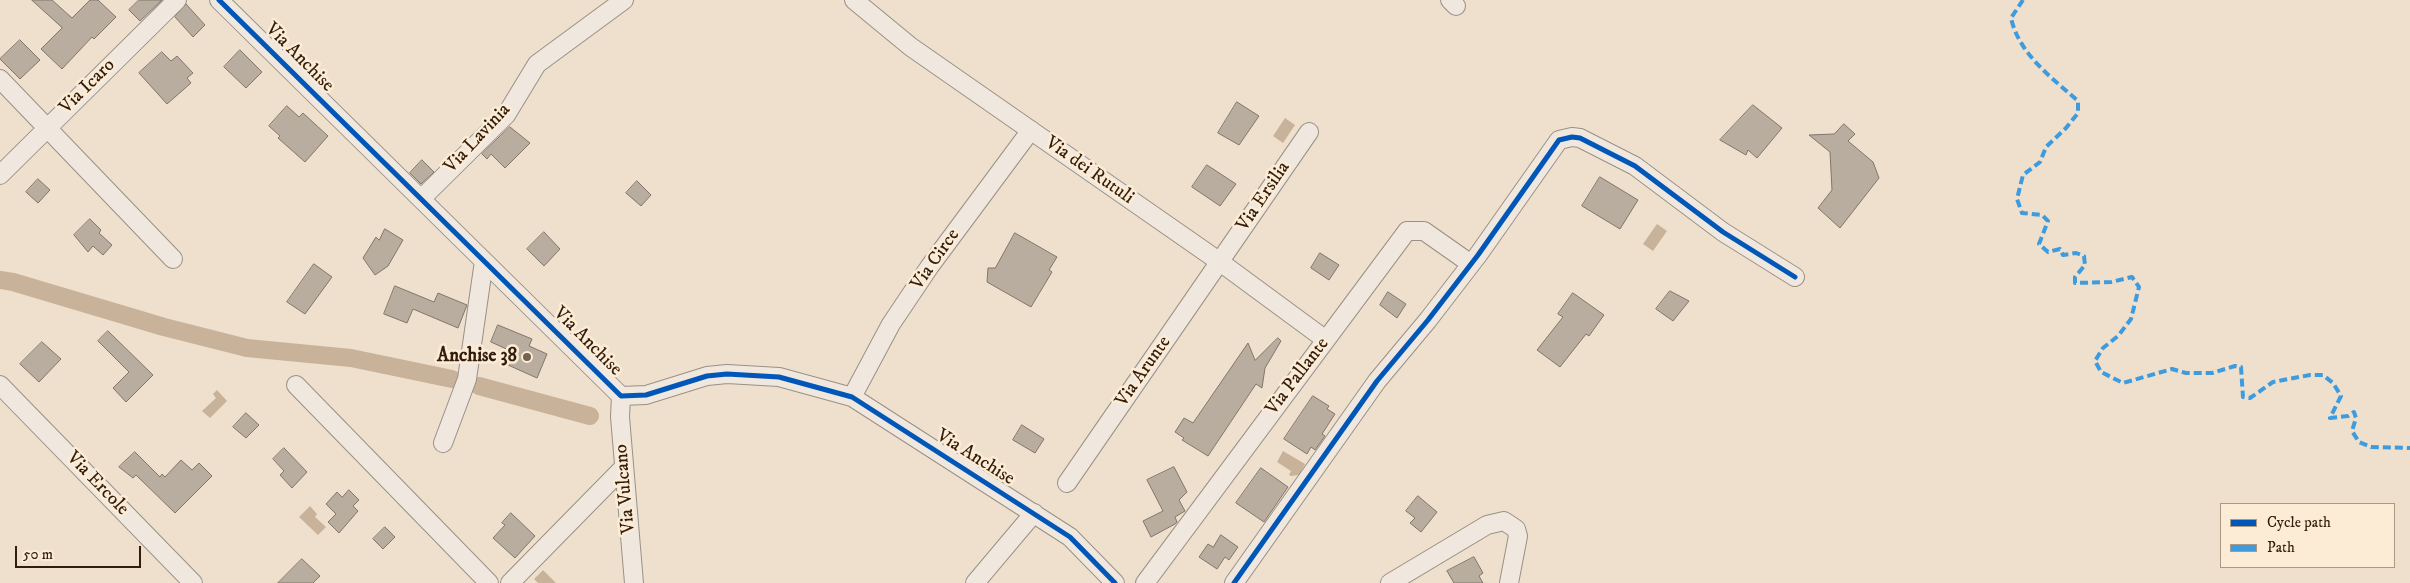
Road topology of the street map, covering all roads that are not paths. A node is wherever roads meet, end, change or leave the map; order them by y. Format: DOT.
graph roads {
  1 [pos="177,0"];
  2 [pos="219,0"];
  3 [pos="624,0"];
  4 [pos="854,0"];
  5 [pos="0,79"];
  6 [pos="47,128"];
  7 [pos="1031,130"];
  8 [pos="1309,132"];
  9 [pos="0,175"];
  10 [pos="421,199"];
  11 [pos="173,259"];
  12 [pos="484,261"];
  13 [pos="1220,262"];
  14 [pos="1471,264"];
  15 [pos="1795,277"];
  16 [pos="1326,340"];
  17 [pos="0,385"];
  18 [pos="296,385"];
  19 [pos="621,396"];
  20 [pos="852,397"];
  21 [pos="443,443"];
  22 [pos="624,467"];
  23 [pos="1067,483"];
  24 [pos="1034,513"];
  25 [pos="193,583"];
  26 [pos="489,583"];
  27 [pos="510,583"];
  28 [pos="634,583"];
  29 [pos="975,583"];
  30 [pos="1116,583"];
  31 [pos="1145,583"];
  32 [pos="1234,583"];
  33 [pos="1390,583"];
  34 [pos="1510,583"];
  1 -- 6 [label="street, Via Icaro"];
  2 -- 10 [label="street, Via Anchise"];
  3 -- 10 [label="street, Via Lavinia"];
  4 -- 7 [label="street, Via dei Rutuli"];
  5 -- 6 [label="street"];
  6 -- 9 [label="street, Via Icaro"];
  6 -- 11 [label="street"];
  7 -- 13 [label="street, Via dei Rutuli"];
  7 -- 20 [label="street, Via Circe"];
  8 -- 13 [label="street, Via Ersilia"];
  10 -- 12 [label="street, Via Anchise"];
  12 -- 19 [label="street, Via Anchise"];
  12 -- 21 [label="street"];
  13 -- 16 [label="street, Via dei Rutuli"];
  13 -- 23 [label="street, Via Arunte"];
  14 -- 15 [label="street"];
  14 -- 16 [label="street, Via Pallante"];
  14 -- 32 [label="street"];
  16 -- 31 [label="street, Via Pallante"];
  17 -- 25 [label="street, Via Ercole"];
  18 -- 26 [label="street"];
  19 -- 20 [label="street, Via Anchise"];
  19 -- 22 [label="street, Via Vulcano"];
  20 -- 24 [label="street, Via Anchise"];
  22 -- 27 [label="street"];
  22 -- 28 [label="street, Via Vulcano"];
  24 -- 29 [label="street"];
  24 -- 30 [label="street, Via Anchise"];
  33 -- 34 [label="street"];
}
